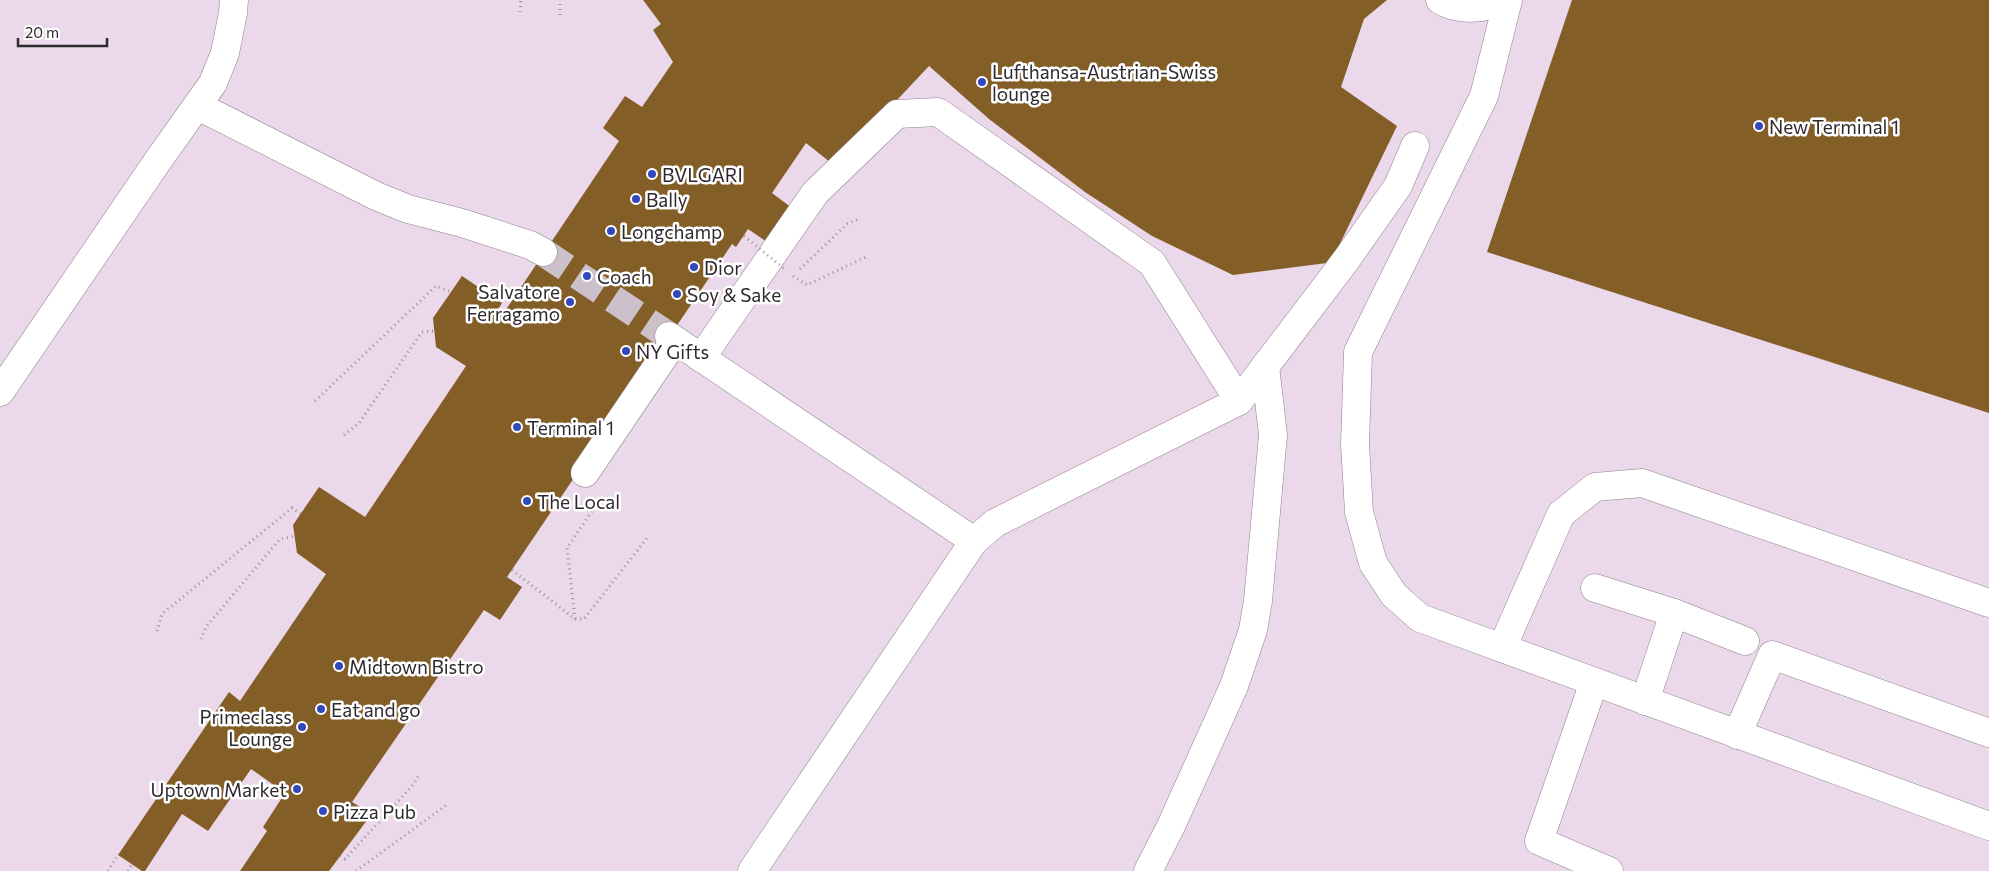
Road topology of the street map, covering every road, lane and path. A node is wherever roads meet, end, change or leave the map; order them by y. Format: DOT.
graph roads {
  1 [pos="234,0"];
  2 [pos="521,0"];
  3 [pos="560,0"];
  4 [pos="1440,0"];
  5 [pos="1503,0"];
  6 [pos="1508,0"];
  7 [pos="520,12"];
  8 [pos="560,15"];
  9 [pos="198,106"];
  10 [pos="1415,146"];
  11 [pos="858,219"];
  12 [pos="744,236"];
  13 [pos="544,252"];
  14 [pos="868,256"];
  15 [pos="793,276"];
  16 [pos="451,292"];
  17 [pos="435,330"];
  18 [pos="701,358"];
  19 [pos="1266,366"];
  20 [pos="0,392"];
  21 [pos="315,401"];
  22 [pos="1239,402"];
  23 [pos="344,435"];
  24 [pos="585,473"];
  25 [pos="592,511"];
  26 [pos="301,514"];
  27 [pos="295,536"];
  28 [pos="647,538"];
  29 [pos="974,541"];
  30 [pos="512,570"];
  31 [pos="1595,588"];
  32 [pos="1989,603"];
  33 [pos="1674,613"];
  34 [pos="575,619"];
  35 [pos="156,631"];
  36 [pos="201,638"];
  37 [pos="1745,641"];
  38 [pos="1502,648"];
  39 [pos="1594,682"];
  40 [pos="1645,701"];
  41 [pos="1989,733"];
  42 [pos="1737,735"];
  43 [pos="419,775"];
  44 [pos="448,804"];
  45 [pos="1989,826"];
  46 [pos="118,854"];
  47 [pos="340,856"];
  48 [pos="132,864"];
  49 [pos="108,871"];
  50 [pos="128,871"];
  51 [pos="356,871"];
  52 [pos="752,871"];
  53 [pos="1148,871"];
  54 [pos="1609,871"];
  1 -- 9 [label="street"];
  2 -- 7 [label="path"];
  3 -- 8 [label="path"];
  4 -- 5 [label="street"];
  6 -- 38 [label="street"];
  9 -- 13 [label="street"];
  9 -- 20 [label="street"];
  10 -- 19 [label="street"];
  11 -- 15 [label="path"];
  12 -- 15 [label="path, bridge"];
  14 -- 15 [label="path"];
  16 -- 21 [label="path"];
  17 -- 23 [label="path"];
  18 -- 22 [label="street"];
  18 -- 24 [label="street"];
  18 -- 29 [label="street"];
  19 -- 22 [label="street"];
  19 -- 53 [label="street"];
  22 -- 29 [label="street"];
  25 -- 34 [label="path"];
  26 -- 35 [label="path"];
  27 -- 36 [label="path"];
  28 -- 34 [label="path"];
  29 -- 52 [label="street"];
  30 -- 34 [label="path"];
  31 -- 33 [label="street"];
  32 -- 38 [label="street"];
  33 -- 37 [label="street"];
  33 -- 40 [label="street"];
  38 -- 39 [label="street"];
  39 -- 40 [label="street"];
  39 -- 54 [label="street"];
  40 -- 42 [label="street"];
  41 -- 42 [label="street"];
  42 -- 45 [label="street"];
  43 -- 47 [label="path"];
  44 -- 51 [label="path"];
  46 -- 49 [label="path"];
  48 -- 50 [label="path"];
}
